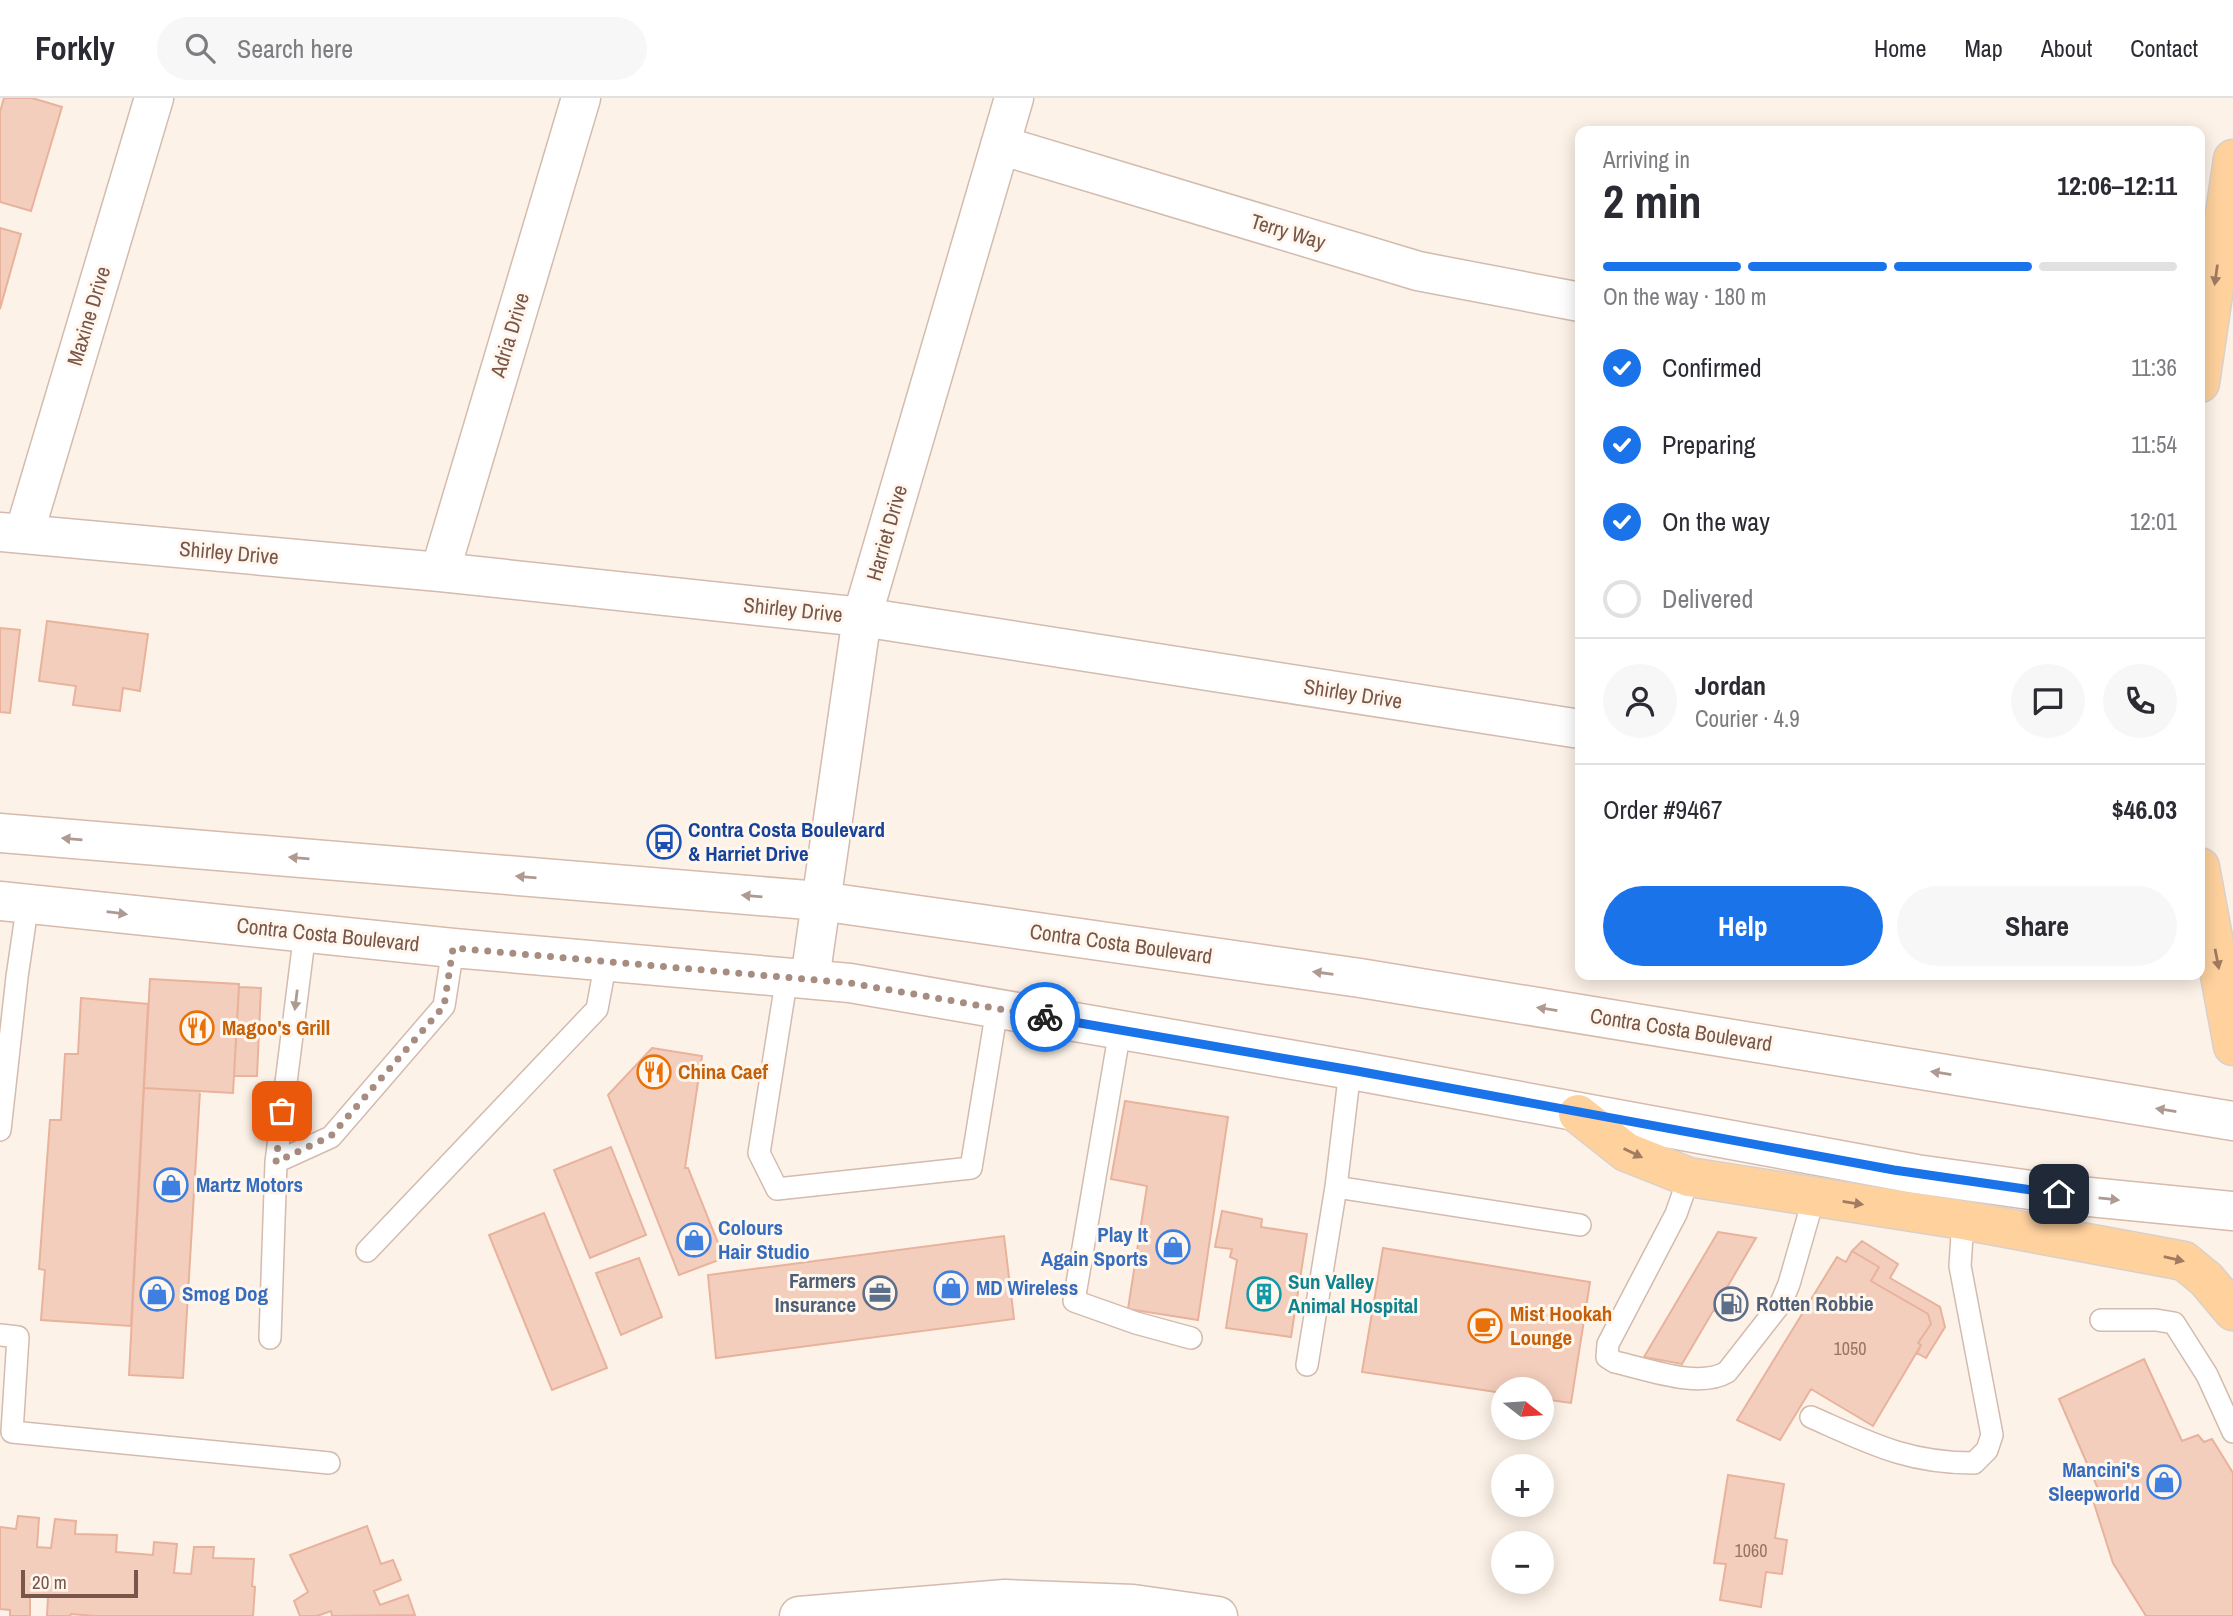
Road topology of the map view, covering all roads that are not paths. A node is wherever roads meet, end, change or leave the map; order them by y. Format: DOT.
graph roads {
  1 [pos="154,98"];
  2 [pos="581,98"];
  3 [pos="1014,98"];
  4 [pos="1000,145"];
  5 [pos="2233,159"];
  6 [pos="1575,301"];
  7 [pos="2205,349"];
  8 [pos="12,533"];
  9 [pos="440,572"];
  10 [pos="862,617"];
  11 [pos="1575,728"];
  12 [pos="0,833"];
  13 [pos="2205,894"];
  14 [pos="820,901"];
  15 [pos="14,902"];
  16 [pos="305,932"];
  17 [pos="453,948"];
  18 [pos="607,961"];
  19 [pos="798,977"];
  20 [pos="997,1009"];
  21 [pos="1120,1030"];
  22 [pos="2233,1046"];
  23 [pos="1350,1070"];
  24 [pos="1578,1114"];
  25 [pos="2233,1121"];
  26 [pos="0,1130"];
  27 [pos="276,1162"];
  28 [pos="1689,1177"];
  29 [pos="1336,1186"];
  30 [pos="1814,1197"];
  31 [pos="2233,1211"];
  32 [pos="1963,1220"];
  33 [pos="1580,1225"];
  34 [pos="367,1251"];
  35 [pos="2233,1311"];
  36 [pos="2101,1320"];
  37 [pos="0,1335"];
  38 [pos="270,1338"];
  39 [pos="1191,1338"];
  40 [pos="1307,1365"];
  41 [pos="1811,1417"];
  42 [pos="2233,1432"];
  43 [pos="329,1463"];
  44 [pos="799,1616"];
  45 [pos="1219,1616"];
  1 -- 8 [label="main road, Maxine Drive"];
  2 -- 9 [label="main road, Adria Drive"];
  3 -- 4 [label="main road, Harriet Drive"];
  4 -- 6 [label="main road, Terry Way"];
  4 -- 10 [label="main road, Harriet Drive"];
  5 -- 7 [label="main road, one-way"];
  8 -- 9 [label="main road, Shirley Drive"];
  9 -- 10 [label="main road, Shirley Drive"];
  10 -- 11 [label="main road, Shirley Drive"];
  10 -- 14 [label="main road, Harriet Drive"];
  14 -- 12 [label="main road, Contra Costa Boulevard, one-way"];
  13 -- 22 [label="main road, one-way"];
  14 -- 19 [label="main road, Harriet Drive"];
  25 -- 14 [label="main road, Contra Costa Boulevard, one-way"];
  15 -- 16 [label="main road, Contra Costa Boulevard, one-way"];
  15 -- 26 [label="lane"];
  16 -- 17 [label="main road, Contra Costa Boulevard"];
  16 -- 27 [label="lane, one-way"];
  17 -- 18 [label="main road, Contra Costa Boulevard"];
  17 -- 27 [label="lane"];
  18 -- 19 [label="main road, Contra Costa Boulevard"];
  18 -- 34 [label="lane"];
  19 -- 20 [label="main road, Contra Costa Boulevard"];
  19 -- 20 [label="lane"];
  20 -- 21 [label="main road, Contra Costa Boulevard"];
  21 -- 23 [label="main road, Contra Costa Boulevard"];
  21 -- 39 [label="lane"];
  23 -- 24 [label="main road, Contra Costa Boulevard"];
  23 -- 29 [label="lane"];
  24 -- 28 [label="main road, one-way"];
  24 -- 31 [label="main road, Contra Costa Boulevard, one-way"];
  27 -- 38 [label="lane"];
  28 -- 30 [label="main road"];
  28 -- 30 [label="lane"];
  29 -- 33 [label="lane"];
  29 -- 40 [label="lane"];
  30 -- 32 [label="main road, one-way"];
  32 -- 35 [label="main road, one-way"];
  32 -- 41 [label="lane"];
  36 -- 42 [label="lane"];
  37 -- 43 [label="lane"];
  44 -- 45 [label="main road"];
}
